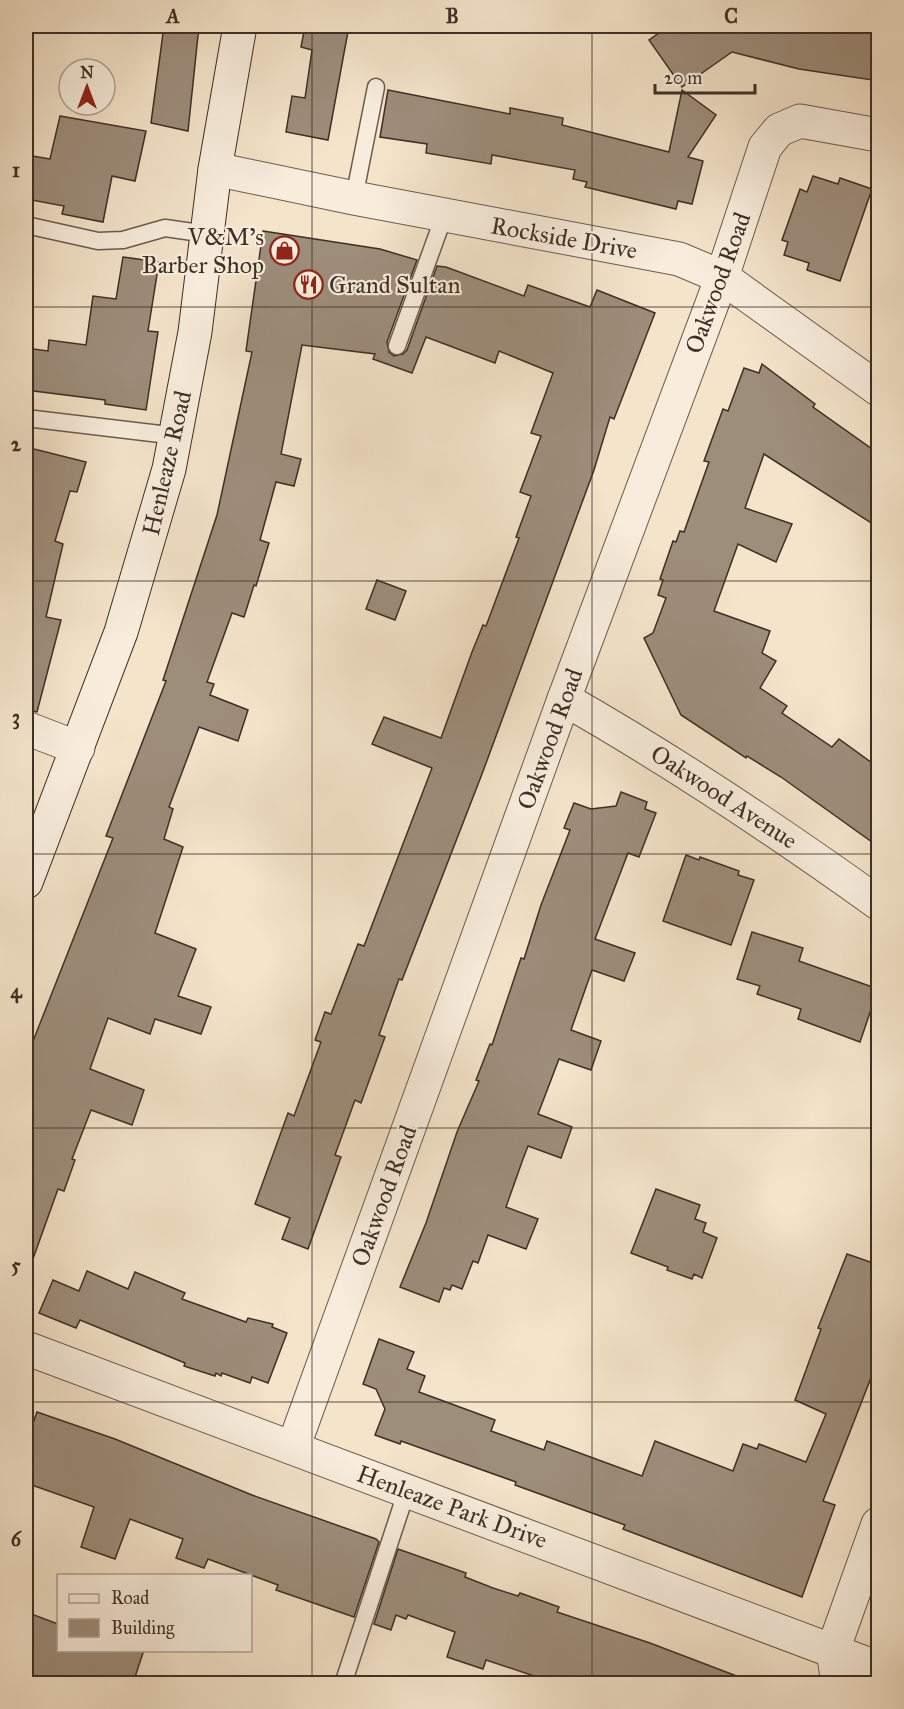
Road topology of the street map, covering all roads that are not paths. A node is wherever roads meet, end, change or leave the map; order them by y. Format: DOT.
graph roads {
  1 [pos="240,26"];
  2 [pos="376,87"];
  3 [pos="879,135"];
  4 [pos="215,169"];
  5 [pos="354,198"];
  6 [pos="444,216"];
  7 [pos="26,225"];
  8 [pos="207,234"];
  9 [pos="722,277"];
  10 [pos="397,346"];
  11 [pos="879,389"];
  12 [pos="26,418"];
  13 [pos="177,436"];
  14 [pos="564,699"];
  15 [pos="26,728"];
  16 [pos="78,748"];
  17 [pos="26,882"];
  18 [pos="879,903"];
  19 [pos="26,1348"];
  20 [pos="293,1448"];
  21 [pos="407,1490"];
  22 [pos="879,1524"];
  23 [pos="833,1650"];
  24 [pos="879,1668"];
  25 [pos="343,1683"];
  26 [pos="838,1683"];
  1 -- 4 [label="street, Henleaze Road"];
  2 -- 5 [label="lane"];
  3 -- 9 [label="street, Oakwood Road"];
  4 -- 5 [label="street, Rockside Drive"];
  4 -- 8 [label="street, Henleaze Road"];
  5 -- 6 [label="street, Rockside Drive"];
  6 -- 9 [label="street, Rockside Drive"];
  6 -- 10 [label="lane"];
  7 -- 8 [label="lane"];
  8 -- 13 [label="street, Henleaze Road"];
  9 -- 11 [label="street, Rockside Drive"];
  9 -- 14 [label="street, Oakwood Road"];
  12 -- 13 [label="lane"];
  13 -- 16 [label="street, Henleaze Road"];
  14 -- 18 [label="street, Oakwood Avenue"];
  14 -- 20 [label="street, Oakwood Road"];
  15 -- 16 [label="street"];
  16 -- 17 [label="street, Henleaze Road"];
  19 -- 20 [label="street, Henleaze Park Drive"];
  20 -- 21 [label="street, Henleaze Park Drive"];
  21 -- 23 [label="street, Henleaze Park Drive"];
  21 -- 25 [label="lane"];
  22 -- 23 [label="street"];
  23 -- 24 [label="street, Henleaze Park Drive"];
  23 -- 26 [label="street"];
}
